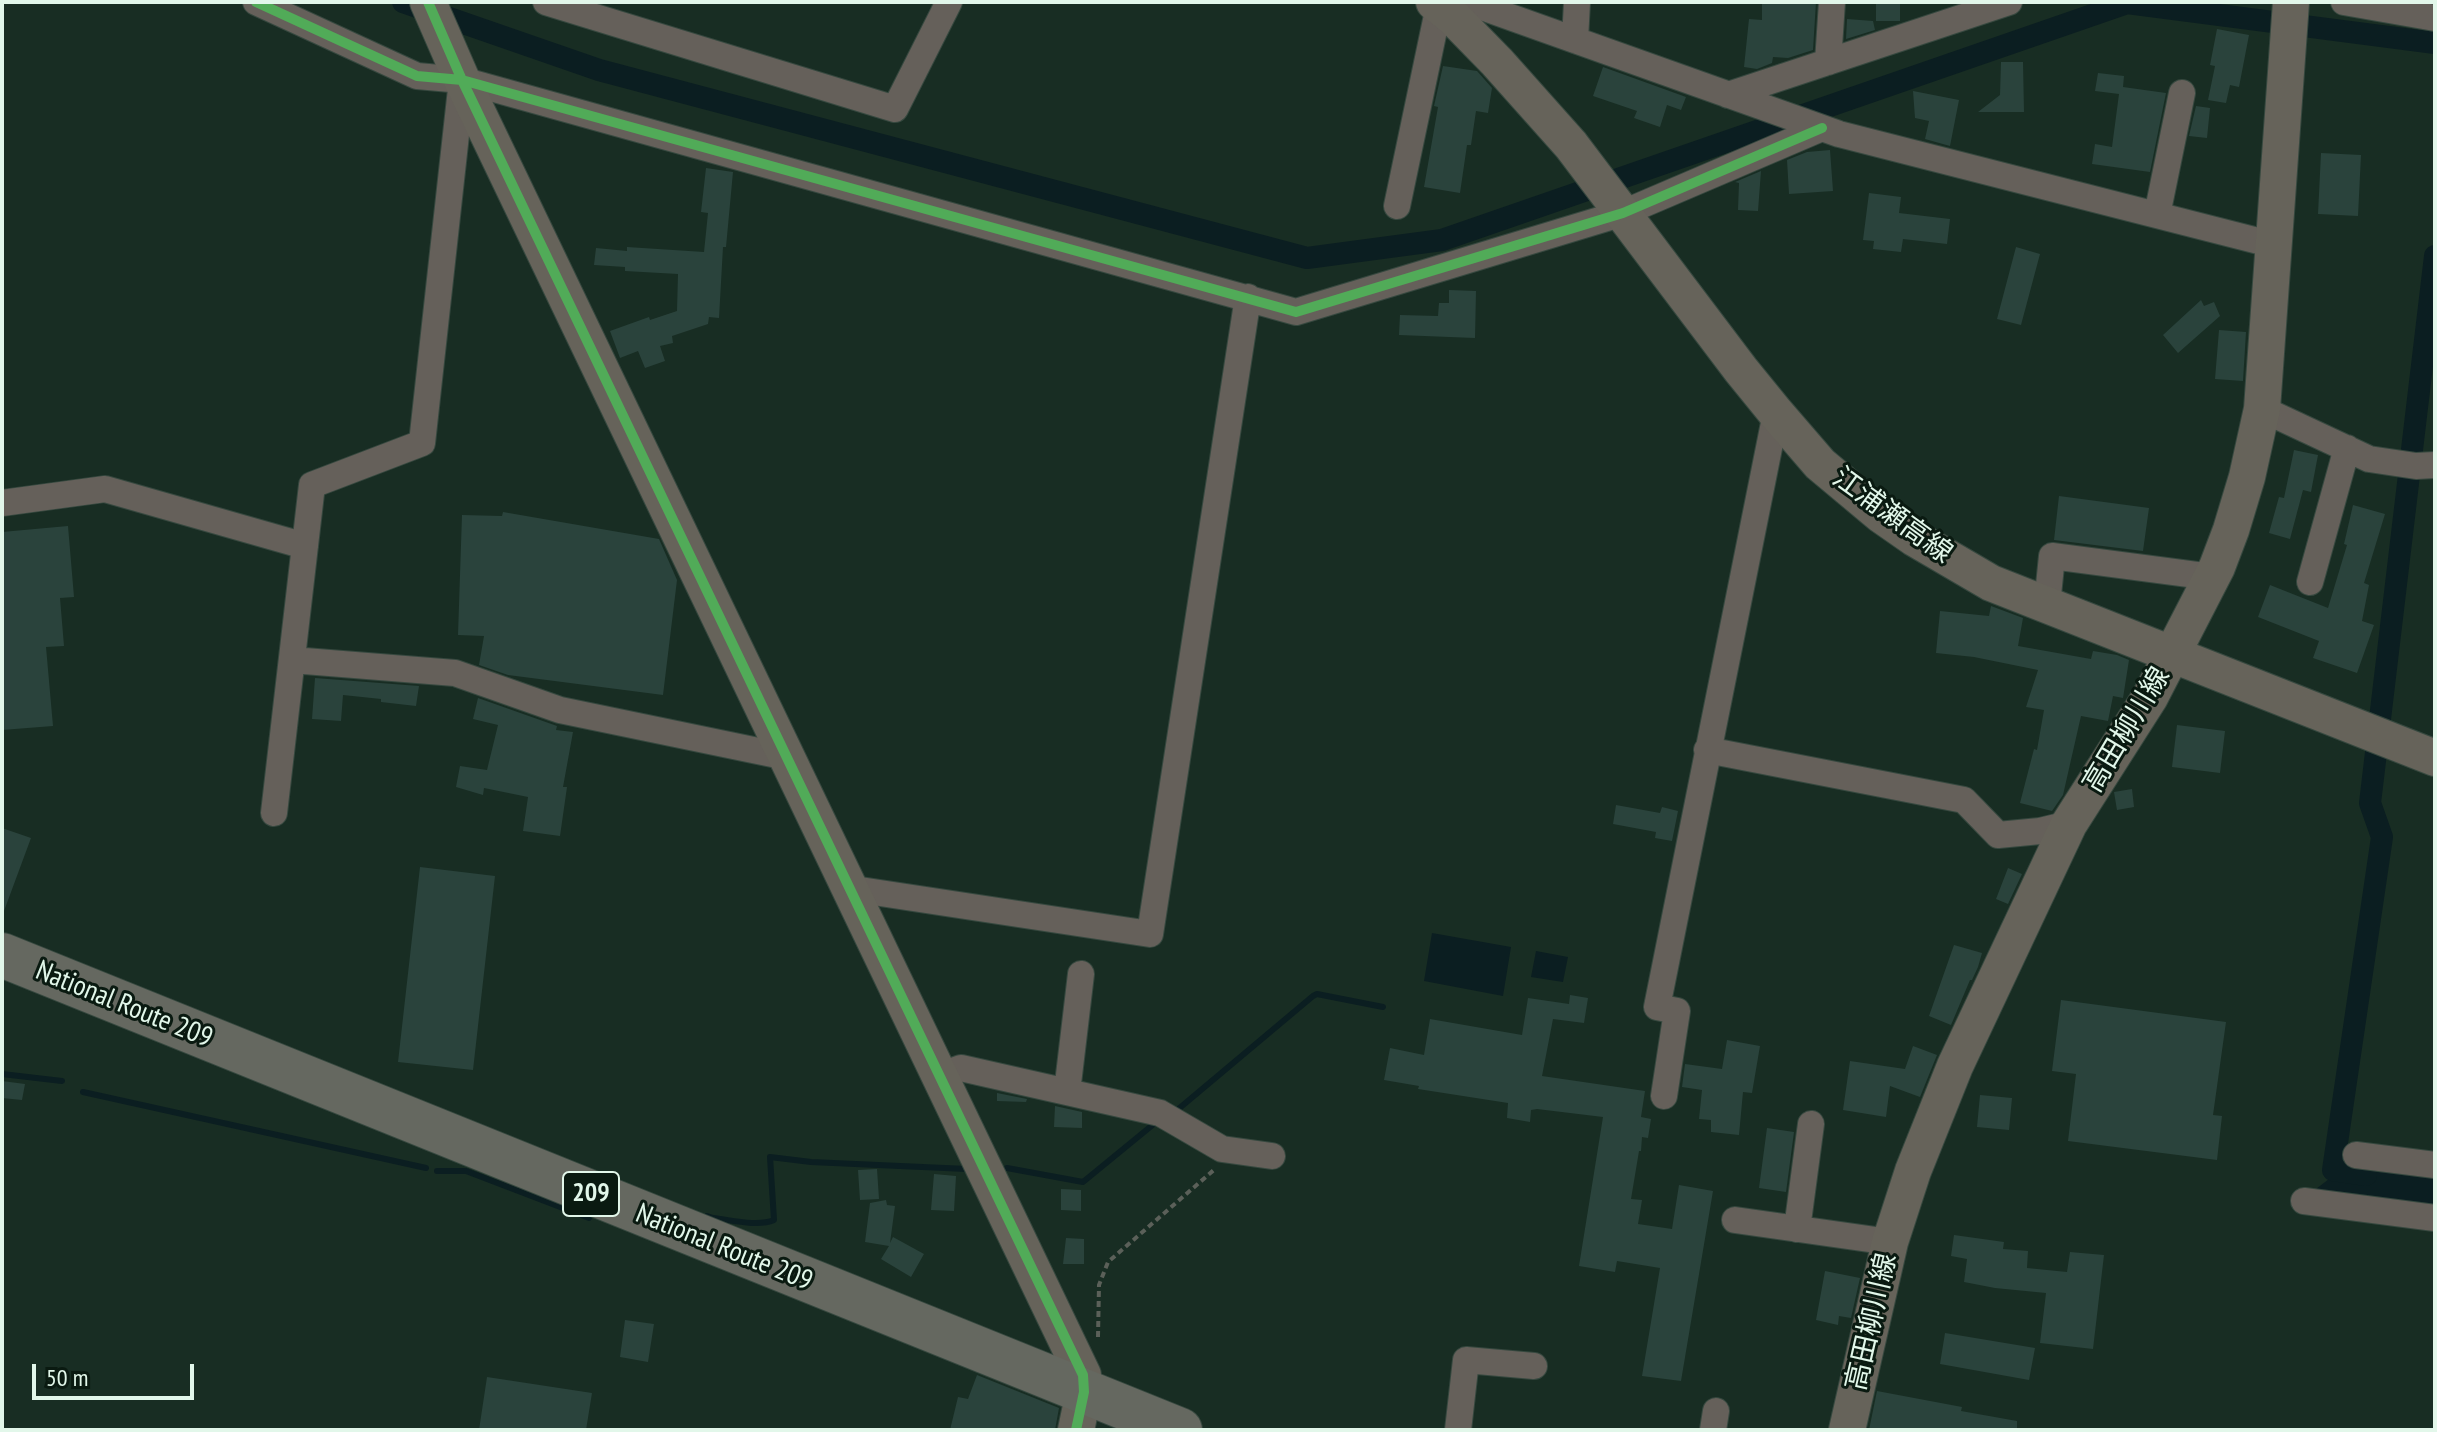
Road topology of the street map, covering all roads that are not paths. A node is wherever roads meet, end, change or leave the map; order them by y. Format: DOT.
graph roads {
  1 [pos="256,2"];
  2 [pos="428,2"];
  3 [pos="546,2"];
  4 [pos="949,2"];
  5 [pos="1577,2"];
  6 [pos="1832,2"];
  7 [pos="2009,2"];
  8 [pos="2291,2"];
  9 [pos="2344,2"];
  10 [pos="1447,3"];
  11 [pos="2435,18"];
  12 [pos="1575,40"];
  13 [pos="1828,62"];
  14 [pos="458,72"];
  15 [pos="2182,93"];
  16 [pos="1738,98"];
  17 [pos="1831,131"];
  18 [pos="1397,206"];
  19 [pos="1618,206"];
  20 [pos="2157,215"];
  21 [pos="2258,241"];
  22 [pos="1248,297"];
  23 [pos="2262,409"];
  24 [pos="1776,413"];
  25 [pos="2358,454"];
  26 [pos="2435,465"];
  27 [pos="2,503"];
  28 [pos="305,546"];
  29 [pos="2212,577"];
  30 [pos="2310,582"];
  31 [pos="2047,605"];
  32 [pos="2172,655"];
  33 [pos="292,660"];
  34 [pos="1707,750"];
  35 [pos="2427,755"];
  36 [pos="787,757"];
  37 [pos="274,813"];
  38 [pos="2069,824"];
  39 [pos="847,888"];
  40 [pos="2,955"];
  41 [pos="1081,974"];
  42 [pos="939,1076"];
  43 [pos="1067,1092"];
  44 [pos="1664,1096"];
  45 [pos="1811,1124"];
  46 [pos="2356,1155"];
  47 [pos="1272,1156"];
  48 [pos="2435,1165"];
  49 [pos="2304,1201"];
  50 [pos="2435,1218"];
  51 [pos="1735,1220"];
  52 [pos="1797,1229"];
  53 [pos="1890,1242"];
  54 [pos="1534,1366"];
  55 [pos="1080,1411"];
  56 [pos="1180,1430"];
  57 [pos="1458,1430"];
  58 [pos="1847,1430"];
  1 -- 14 [label="street"];
  2 -- 14 [label="main road"];
  3 -- 4 [label="street"];
  5 -- 12 [label="street"];
  6 -- 13 [label="street"];
  7 -- 13 [label="street"];
  8 -- 21 [label="main road, 高田柳川線"];
  9 -- 11 [label="street"];
  10 -- 12 [label="street"];
  10 -- 18 [label="street"];
  10 -- 19 [label="main road, 江浦瀬高線"];
  12 -- 16 [label="street"];
  13 -- 16 [label="street"];
  14 -- 22 [label="street"];
  14 -- 28 [label="street"];
  14 -- 36 [label="main road"];
  15 -- 20 [label="street"];
  16 -- 17 [label="street"];
  17 -- 19 [label="street"];
  17 -- 20 [label="street"];
  19 -- 22 [label="street"];
  19 -- 24 [label="main road, 江浦瀬高線"];
  20 -- 21 [label="street"];
  21 -- 23 [label="main road, 高田柳川線"];
  22 -- 39 [label="street"];
  23 -- 25 [label="street"];
  23 -- 29 [label="main road, 高田柳川線"];
  24 -- 31 [label="main road, 江浦瀬高線"];
  24 -- 34 [label="street"];
  25 -- 26 [label="street"];
  25 -- 30 [label="street"];
  27 -- 28 [label="street"];
  28 -- 33 [label="street"];
  29 -- 31 [label="street"];
  29 -- 32 [label="main road, 高田柳川線"];
  31 -- 32 [label="main road, 江浦瀬高線"];
  32 -- 35 [label="main road, 江浦瀬高線"];
  32 -- 38 [label="main road, 高田柳川線"];
  33 -- 36 [label="street"];
  33 -- 37 [label="street"];
  34 -- 38 [label="street"];
  34 -- 44 [label="street"];
  36 -- 39 [label="main road"];
  38 -- 53 [label="main road, 高田柳川線"];
  39 -- 42 [label="main road"];
  40 -- 55 [label="highway, National Route 209 / 209"];
  41 -- 43 [label="street"];
  42 -- 43 [label="street"];
  42 -- 55 [label="main road"];
  43 -- 47 [label="street"];
  45 -- 52 [label="street"];
  46 -- 48 [label="street"];
  49 -- 50 [label="street"];
  51 -- 52 [label="street"];
  52 -- 53 [label="street"];
  53 -- 58 [label="main road, 高田柳川線"];
  54 -- 57 [label="street"];
  55 -- 56 [label="highway, National Route 209 / 209"];
}
